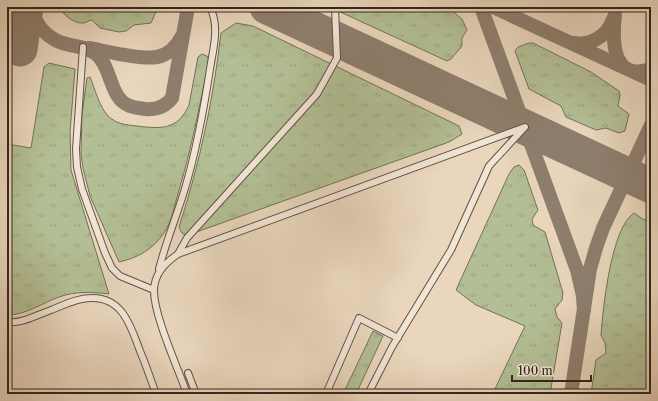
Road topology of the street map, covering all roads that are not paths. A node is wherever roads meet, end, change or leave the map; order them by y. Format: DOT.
graph roads {
  1 [pos="210,7"];
  2 [pos="336,7"];
  3 [pos="83,47"];
  4 [pos="178,254"];
  5 [pos="158,274"];
  6 [pos="154,290"];
  7 [pos="7,322"];
  8 [pos="398,338"];
  9 [pos="188,373"];
  10 [pos="156,394"];
  11 [pos="187,394"];
  12 [pos="196,394"];
  13 [pos="326,394"];
  14 [pos="368,394"];
  1 -- 5 [label="lane"];
  2 -- 4 [label="lane"];
  3 -- 6 [label="lane"];
  4 -- 5 [label="lane"];
  4 -- 8 [label="lane"];
  5 -- 6 [label="lane"];
  6 -- 11 [label="lane"];
  7 -- 10 [label="lane"];
  8 -- 13 [label="lane"];
  8 -- 14 [label="lane"];
  9 -- 12 [label="lane"];
}
